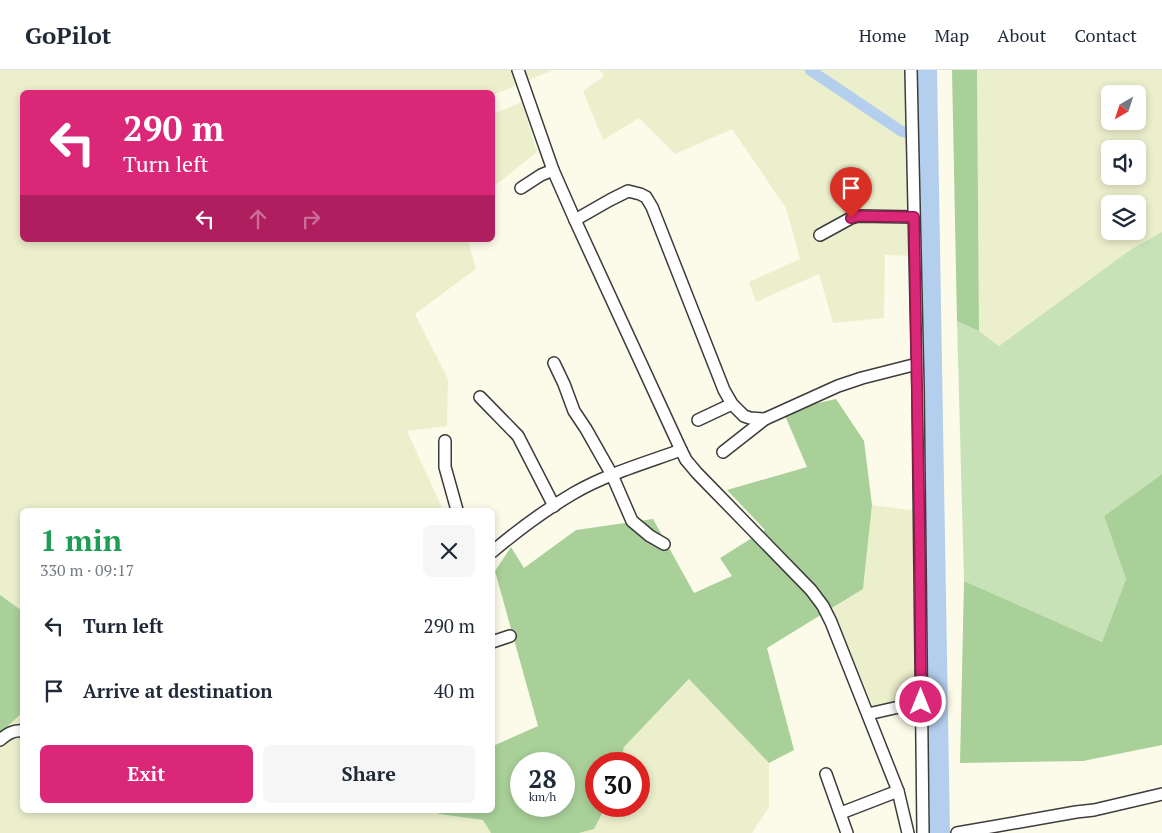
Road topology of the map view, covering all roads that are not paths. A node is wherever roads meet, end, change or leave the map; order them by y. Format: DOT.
graph roads {
  1 [pos="518,70"];
  2 [pos="911,70"];
  3 [pos="553,170"];
  4 [pos="521,188"];
  5 [pos="914,217"];
  6 [pos="574,220"];
  7 [pos="820,235"];
  8 [pos="554,363"];
  9 [pos="917,364"];
  10 [pos="480,397"];
  11 [pos="732,404"];
  12 [pos="765,419"];
  13 [pos="698,420"];
  14 [pos="445,441"];
  15 [pos="681,450"];
  16 [pos="723,452"];
  17 [pos="612,475"];
  18 [pos="554,506"];
  19 [pos="456,508"];
  20 [pos="664,544"];
  21 [pos="495,550"];
  22 [pos="510,636"];
  23 [pos="495,641"];
  24 [pos="921,702"];
  25 [pos="868,714"];
  26 [pos="20,731"];
  27 [pos="0,740"];
  28 [pos="826,774"];
  29 [pos="898,792"];
  30 [pos="1162,794"];
  31 [pos="840,813"];
  32 [pos="996,830"];
  33 [pos="847,833"];
  34 [pos="908,833"];
  35 [pos="923,833"];
  36 [pos="957,833"];
  1 -- 3 [label="street"];
  2 -- 5 [label="street"];
  3 -- 4 [label="street"];
  3 -- 6 [label="street"];
  5 -- 7 [label="street"];
  5 -- 9 [label="street"];
  6 -- 11 [label="street"];
  6 -- 15 [label="street"];
  8 -- 17 [label="street"];
  9 -- 12 [label="street"];
  9 -- 24 [label="street"];
  10 -- 18 [label="street"];
  11 -- 12 [label="street"];
  11 -- 13 [label="street"];
  12 -- 16 [label="street"];
  14 -- 19 [label="street"];
  15 -- 17 [label="street"];
  15 -- 25 [label="street"];
  17 -- 18 [label="street"];
  17 -- 20 [label="street"];
  18 -- 21 [label="street"];
  22 -- 23 [label="street"];
  24 -- 25 [label="street"];
  24 -- 35 [label="street"];
  25 -- 29 [label="street"];
  26 -- 27 [label="street"];
  28 -- 31 [label="street"];
  29 -- 31 [label="street"];
  29 -- 34 [label="street"];
  30 -- 32 [label="street"];
  31 -- 33 [label="street"];
  32 -- 36 [label="street"];
}
